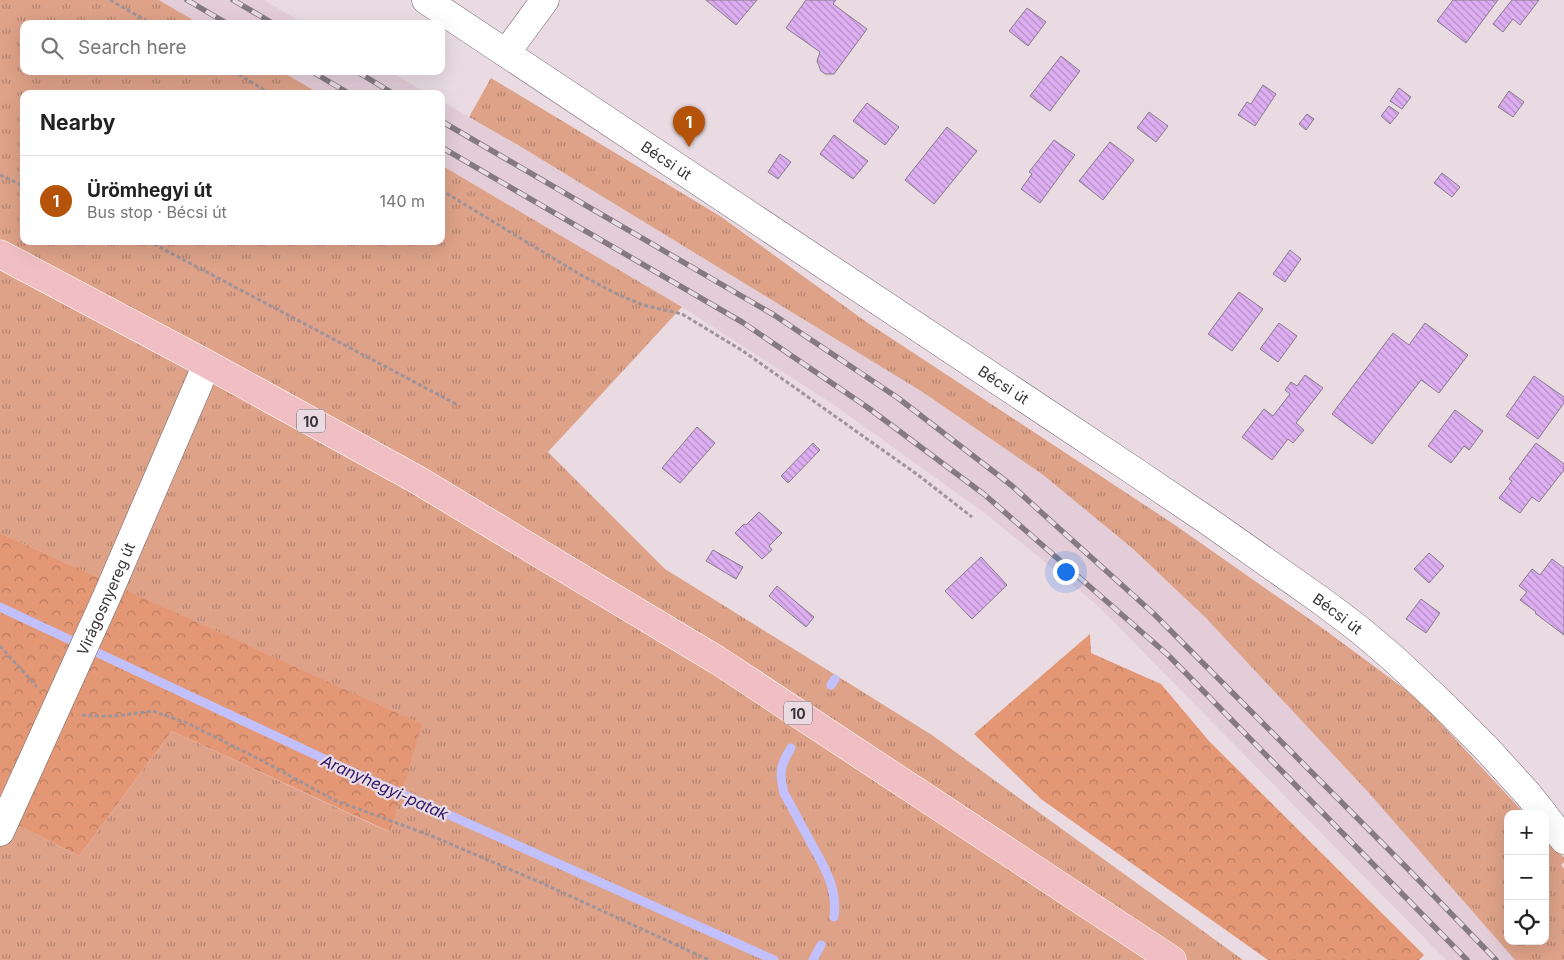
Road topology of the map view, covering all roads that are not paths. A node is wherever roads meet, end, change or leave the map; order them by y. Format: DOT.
graph roads {
  1 [pos="426,0"];
  2 [pos="545,0"];
  3 [pos="506,53"];
  4 [pos="0,254"];
  5 [pos="207,364"];
  6 [pos="1540,810"];
  7 [pos="1549,821"];
  8 [pos="0,832"];
  9 [pos="1564,840"];
  10 [pos="1172,960"];
  1 -- 3 [label="street, Bécsi út"];
  2 -- 3 [label="street"];
  3 -- 6 [label="street, Bécsi út"];
  4 -- 5 [label="main road, 10"];
  5 -- 8 [label="street, Virágosnyereg út"];
  5 -- 10 [label="main road, 10"];
  7 -- 9 [label="street, Bécsi út"];
}
